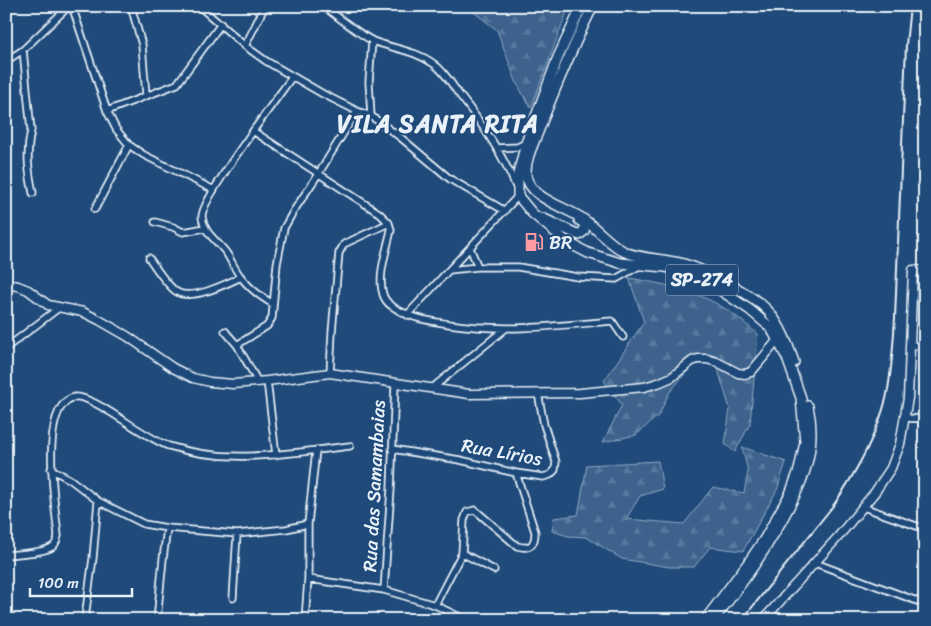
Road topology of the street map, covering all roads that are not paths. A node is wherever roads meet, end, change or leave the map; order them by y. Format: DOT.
graph roads {
  1 [pos="71,6"];
  2 [pos="131,6"];
  3 [pos="199,6"];
  4 [pos="264,6"];
  5 [pos="323,6"];
  6 [pos="582,6"];
  7 [pos="593,6"];
  8 [pos="221,24"];
  9 [pos="372,41"];
  10 [pos="245,46"];
  11 [pos="23,50"];
  12 [pos="6,61"];
  13 [pos="292,77"];
  14 [pos="146,95"];
  15 [pos="107,111"];
  16 [pos="357,111"];
  17 [pos="371,116"];
  18 [pos="253,131"];
  19 [pos="526,143"];
  20 [pos="129,145"];
  21 [pos="498,148"];
  22 [pos="319,173"];
  23 [pos="214,190"];
  24 [pos="518,192"];
  25 [pos="33,193"];
  26 [pos="561,207"];
  27 [pos="95,209"];
  28 [pos="505,211"];
  29 [pos="538,217"];
  30 [pos="156,222"];
  31 [pos="389,223"];
  32 [pos="205,228"];
  33 [pos="470,248"];
  34 [pos="149,258"];
  35 [pos="639,266"];
  36 [pos="478,267"];
  37 [pos="449,270"];
  38 [pos="925,271"];
  39 [pos="241,277"];
  40 [pos="6,284"];
  41 [pos="273,304"];
  42 [pos="60,307"];
  43 [pos="407,315"];
  44 [pos="505,329"];
  45 [pos="225,331"];
  46 [pos="623,337"];
  47 [pos="777,341"];
  48 [pos="237,345"];
  49 [pos="911,345"];
  50 [pos="925,347"];
  51 [pos="6,348"];
  52 [pos="330,373"];
  53 [pos="267,381"];
  54 [pos="258,382"];
  55 [pos="395,384"];
  56 [pos="431,390"];
  57 [pos="538,393"];
  58 [pos="905,418"];
  59 [pos="925,419"];
  60 [pos="350,446"];
  61 [pos="392,449"];
  62 [pos="316,450"];
  63 [pos="276,455"];
  64 [pos="51,469"];
  65 [pos="516,473"];
  66 [pos="98,501"];
  67 [pos="863,507"];
  68 [pos="308,524"];
  69 [pos="167,528"];
  70 [pos="925,529"];
  71 [pos="236,534"];
  72 [pos="462,553"];
  73 [pos="6,555"];
  74 [pos="815,563"];
  75 [pos="494,570"];
  76 [pos="308,579"];
  77 [pos="384,590"];
  78 [pos="233,598"];
  79 [pos="925,604"];
  80 [pos="435,605"];
  81 [pos="85,618"];
  82 [pos="158,620"];
  83 [pos="304,620"];
  84 [pos="466,620"];
  85 [pos="705,620"];
  86 [pos="713,620"];
  87 [pos="763,620"];
  1 -- 11 [label="street"];
  1 -- 15 [label="street"];
  2 -- 14 [label="street"];
  3 -- 8 [label="street"];
  4 -- 10 [label="street"];
  5 -- 9 [label="street"];
  6 -- 19 [label="main road"];
  7 -- 26 [label="main road, SP-274"];
  8 -- 10 [label="street"];
  8 -- 14 [label="street"];
  9 -- 17 [label="street"];
  9 -- 21 [label="street"];
  10 -- 13 [label="street"];
  11 -- 12 [label="street"];
  11 -- 25 [label="street"];
  13 -- 16 [label="street"];
  13 -- 18 [label="street"];
  14 -- 15 [label="street"];
  15 -- 20 [label="street"];
  16 -- 17 [label="street"];
  16 -- 22 [label="street"];
  17 -- 28 [label="street"];
  18 -- 22 [label="street"];
  18 -- 23 [label="street"];
  19 -- 21 [label="street"];
  19 -- 24 [label="main road"];
  20 -- 23 [label="street"];
  20 -- 27 [label="street"];
  21 -- 24 [label="street"];
  22 -- 31 [label="street"];
  22 -- 41 [label="street"];
  23 -- 32 [label="street"];
  24 -- 28 [label="street"];
  24 -- 29 [label="main road, SP-274"];
  26 -- 29 [label="main road"];
  26 -- 86 [label="main road, SP-274"];
  28 -- 33 [label="street"];
  29 -- 35 [label="main road, SP-274"];
  30 -- 32 [label="street"];
  31 -- 43 [label="street"];
  31 -- 52 [label="street"];
  32 -- 39 [label="street"];
  33 -- 36 [label="street"];
  33 -- 37 [label="street"];
  34 -- 39 [label="street"];
  35 -- 36 [label="street"];
  35 -- 47 [label="main road, SP-274"];
  36 -- 37 [label="street"];
  37 -- 43 [label="street"];
  38 -- 49 [label="street"];
  39 -- 41 [label="street"];
  40 -- 42 [label="street"];
  41 -- 48 [label="street"];
  42 -- 51 [label="street"];
  42 -- 54 [label="street"];
  43 -- 44 [label="street"];
  44 -- 46 [label="street"];
  44 -- 56 [label="street"];
  45 -- 48 [label="street"];
  47 -- 57 [label="street"];
  47 -- 85 [label="main road, SP-274"];
  48 -- 54 [label="street"];
  49 -- 50 [label="street"];
  49 -- 58 [label="street"];
  52 -- 53 [label="street"];
  52 -- 55 [label="street"];
  53 -- 54 [label="street"];
  53 -- 63 [label="street"];
  55 -- 56 [label="street"];
  55 -- 61 [label="street, Rua das Samambaias"];
  56 -- 57 [label="street"];
  57 -- 65 [label="street, Rua Lírios"];
  58 -- 59 [label="street"];
  58 -- 67 [label="street"];
  60 -- 62 [label="street"];
  61 -- 65 [label="street, Rua Lírios"];
  61 -- 77 [label="street, Rua das Samambaias"];
  62 -- 63 [label="street"];
  62 -- 68 [label="street"];
  63 -- 64 [label="street"];
  64 -- 66 [label="street"];
  64 -- 73 [label="street"];
  65 -- 72 [label="street"];
  66 -- 69 [label="street"];
  66 -- 81 [label="street"];
  67 -- 70 [label="street"];
  67 -- 74 [label="street"];
  68 -- 71 [label="street"];
  68 -- 76 [label="street"];
  69 -- 71 [label="street"];
  69 -- 82 [label="street"];
  71 -- 78 [label="street"];
  72 -- 75 [label="street"];
  72 -- 80 [label="street"];
  74 -- 79 [label="street"];
  74 -- 87 [label="street"];
  76 -- 77 [label="street"];
  76 -- 83 [label="street"];
  77 -- 80 [label="street"];
  80 -- 84 [label="street"];
}
